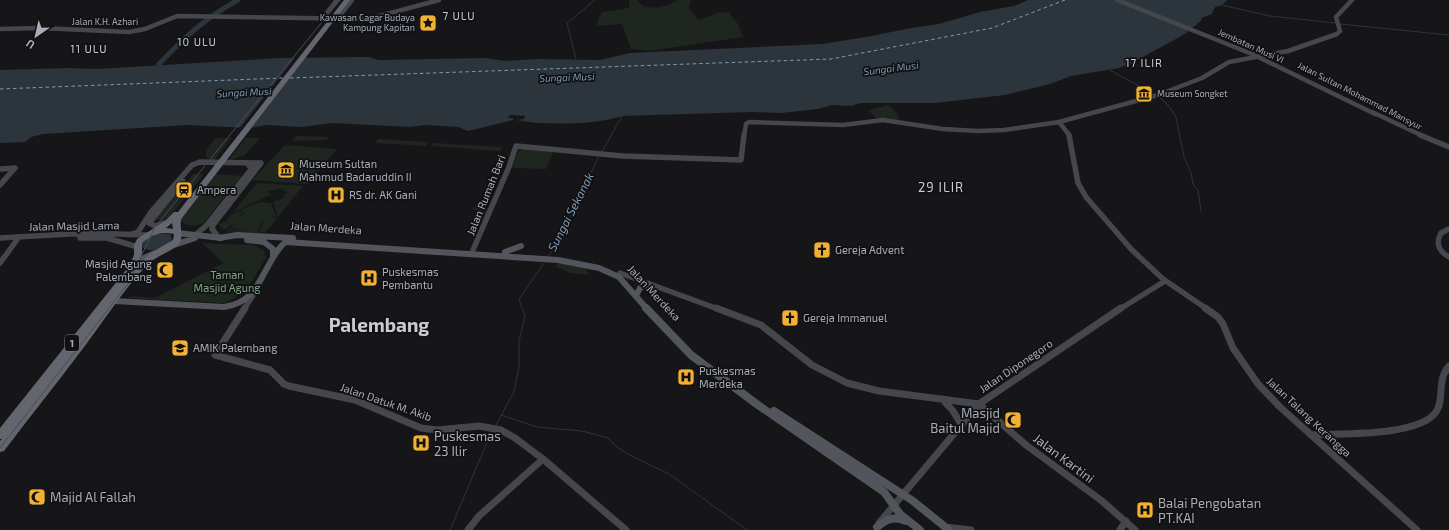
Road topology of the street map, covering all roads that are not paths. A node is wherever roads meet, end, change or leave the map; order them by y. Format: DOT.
graph roads {
  1 [pos="352,0"];
  2 [pos="439,0"];
  3 [pos="1117,0"];
  4 [pos="1352,0"];
  5 [pos="343,1"];
  6 [pos="322,19"];
  7 [pos="337,19"];
  8 [pos="0,29"];
  9 [pos="1264,56"];
  10 [pos="1254,57"];
  11 [pos="1375,114"];
  12 [pos="1059,122"];
  13 [pos="1449,147"];
  14 [pos="0,169"];
  15 [pos="0,185"];
  16 [pos="198,189"];
  17 [pos="234,194"];
  18 [pos="174,217"];
  19 [pos="147,223"];
  20 [pos="1449,229"];
  21 [pos="177,233"];
  22 [pos="150,234"];
  23 [pos="119,235"];
  24 [pos="130,235"];
  25 [pos="194,236"];
  26 [pos="267,236"];
  27 [pos="206,237"];
  28 [pos="18,238"];
  29 [pos="219,238"];
  30 [pos="0,239"];
  31 [pos="114,240"];
  32 [pos="293,242"];
  33 [pos="521,246"];
  34 [pos="169,247"];
  35 [pos="139,248"];
  36 [pos="160,251"];
  37 [pos="470,252"];
  38 [pos="505,252"];
  39 [pos="543,257"];
  40 [pos="1449,257"];
  41 [pos="273,258"];
  42 [pos="557,258"];
  43 [pos="135,262"];
  44 [pos="0,263"];
  45 [pos="620,273"];
  46 [pos="1164,280"];
  47 [pos="648,284"];
  48 [pos="254,294"];
  49 [pos="637,294"];
  50 [pos="114,301"];
  51 [pos="1449,366"];
  52 [pos="942,399"];
  53 [pos="979,404"];
  54 [pos="961,424"];
  55 [pos="0,435"];
  56 [pos="1311,435"];
  57 [pos="0,448"];
  58 [pos="543,459"];
  59 [pos="902,495"];
  60 [pos="894,504"];
  61 [pos="1126,521"];
  62 [pos="910,523"];
  63 [pos="876,528"];
  64 [pos="947,529"];
  65 [pos="468,530"];
  66 [pos="626,530"];
  67 [pos="920,530"];
  68 [pos="971,530"];
  69 [pos="1120,530"];
  70 [pos="1135,530"];
  71 [pos="1417,530"];
  1 -- 7 [label="street"];
  2 -- 7 [label="street, Jalan K.H. Azhari"];
  3 -- 11 [label="street, Jembatan Musi VI"];
  4 -- 9 [label="street"];
  5 -- 6 [label="street"];
  5 -- 16 [label="highway, 1"];
  6 -- 7 [label="street, Jalan K.H. Azhari"];
  6 -- 8 [label="street, Jalan K.H. Azhari"];
  9 -- 10 [label="street"];
  9 -- 11 [label="street, Jalan Sultan Mohammad Mansyur"];
  10 -- 11 [label="street"];
  10 -- 12 [label="street"];
  11 -- 13 [label="street, Jalan Sultan Mohammad Mansyur"];
  12 -- 37 [label="street, Jalan Rumah Bari"];
  12 -- 46 [label="street, Jalan Talang Kerangga"];
  14 -- 15 [label="street"];
  16 -- 18 [label="highway, 1"];
  16 -- 21 [label="highway, 1"];
  17 -- 19 [label="street"];
  17 -- 19 [label="street"];
  17 -- 25 [label="street"];
  17 -- 29 [label="street"];
  18 -- 19 [label="street"];
  18 -- 22 [label="highway, 1"];
  19 -- 24 [label="street"];
  20 -- 40 [label="street"];
  21 -- 22 [label="highway, 1"];
  21 -- 25 [label="main road, Jalan Merdeka / 1"];
  21 -- 34 [label="highway, 1"];
  22 -- 24 [label="street, Jalan Masjid Lama"];
  22 -- 35 [label="highway, 1"];
  23 -- 24 [label="street, Jalan Masjid Lama"];
  23 -- 28 [label="street, Jalan Masjid Lama"];
  23 -- 31 [label="street"];
  25 -- 27 [label="main road, Jalan Merdeka / 1"];
  26 -- 29 [label="main road, Jalan Merdeka"];
  26 -- 32 [label="main road"];
  26 -- 37 [label="main road, Jalan Merdeka"];
  27 -- 29 [label="main road, Jalan Merdeka / 1"];
  27 -- 34 [label="main road, Jalan Merdeka / 1"];
  28 -- 30 [label="street"];
  28 -- 31 [label="street"];
  28 -- 44 [label="street"];
  29 -- 41 [label="main road, Jalan Merdeka / 1"];
  31 -- 35 [label="street"];
  32 -- 37 [label="main road, Jalan Merdeka"];
  32 -- 41 [label="main road, Jalan Merdeka"];
  33 -- 38 [label="main road"];
  34 -- 36 [label="highway, 1"];
  35 -- 36 [label="highway, 1"];
  35 -- 43 [label="highway, 1"];
  36 -- 43 [label="main road, 1"];
  36 -- 50 [label="highway, 1"];
  37 -- 38 [label="main road, Jalan Merdeka"];
  37 -- 39 [label="main road, Jalan Merdeka"];
  38 -- 39 [label="main road, Jalan Merdeka"];
  39 -- 42 [label="main road, Jalan Merdeka"];
  41 -- 48 [label="main road"];
  42 -- 45 [label="main road, Jalan Merdeka"];
  42 -- 49 [label="main road, Jalan Merdeka"];
  43 -- 55 [label="highway, 1"];
  45 -- 47 [label="street"];
  45 -- 49 [label="main road, Jalan Merdeka"];
  46 -- 53 [label="street, Jalan Diponegoro"];
  46 -- 56 [label="street, Jalan Talang Kerangga"];
  47 -- 49 [label="main road"];
  47 -- 52 [label="street"];
  48 -- 50 [label="main road"];
  48 -- 58 [label="street, Jalan Datuk M. Akib"];
  49 -- 59 [label="main road, Jalan Merdeka"];
  49 -- 60 [label="main road, Jalan Merdeka"];
  50 -- 57 [label="highway, 1"];
  51 -- 56 [label="street"];
  52 -- 53 [label="street"];
  52 -- 54 [label="street"];
  53 -- 54 [label="street, Jalan Diponegoro"];
  53 -- 61 [label="street, Jalan Kartini"];
  54 -- 59 [label="street, Jalan Diponegoro"];
  56 -- 71 [label="street, Jalan Talang Kerangga"];
  58 -- 65 [label="street"];
  58 -- 66 [label="street"];
  59 -- 60 [label="street, Jalan Diponegoro"];
  59 -- 64 [label="main road, Jalan Merdeka"];
  60 -- 62 [label="main road, Jalan Merdeka"];
  60 -- 63 [label="street, Jalan Diponegoro"];
  61 -- 69 [label="street"];
  61 -- 70 [label="street, Jalan Kartini"];
  62 -- 63 [label="main road"];
  62 -- 67 [label="main road"];
  64 -- 68 [label="street"];
}
